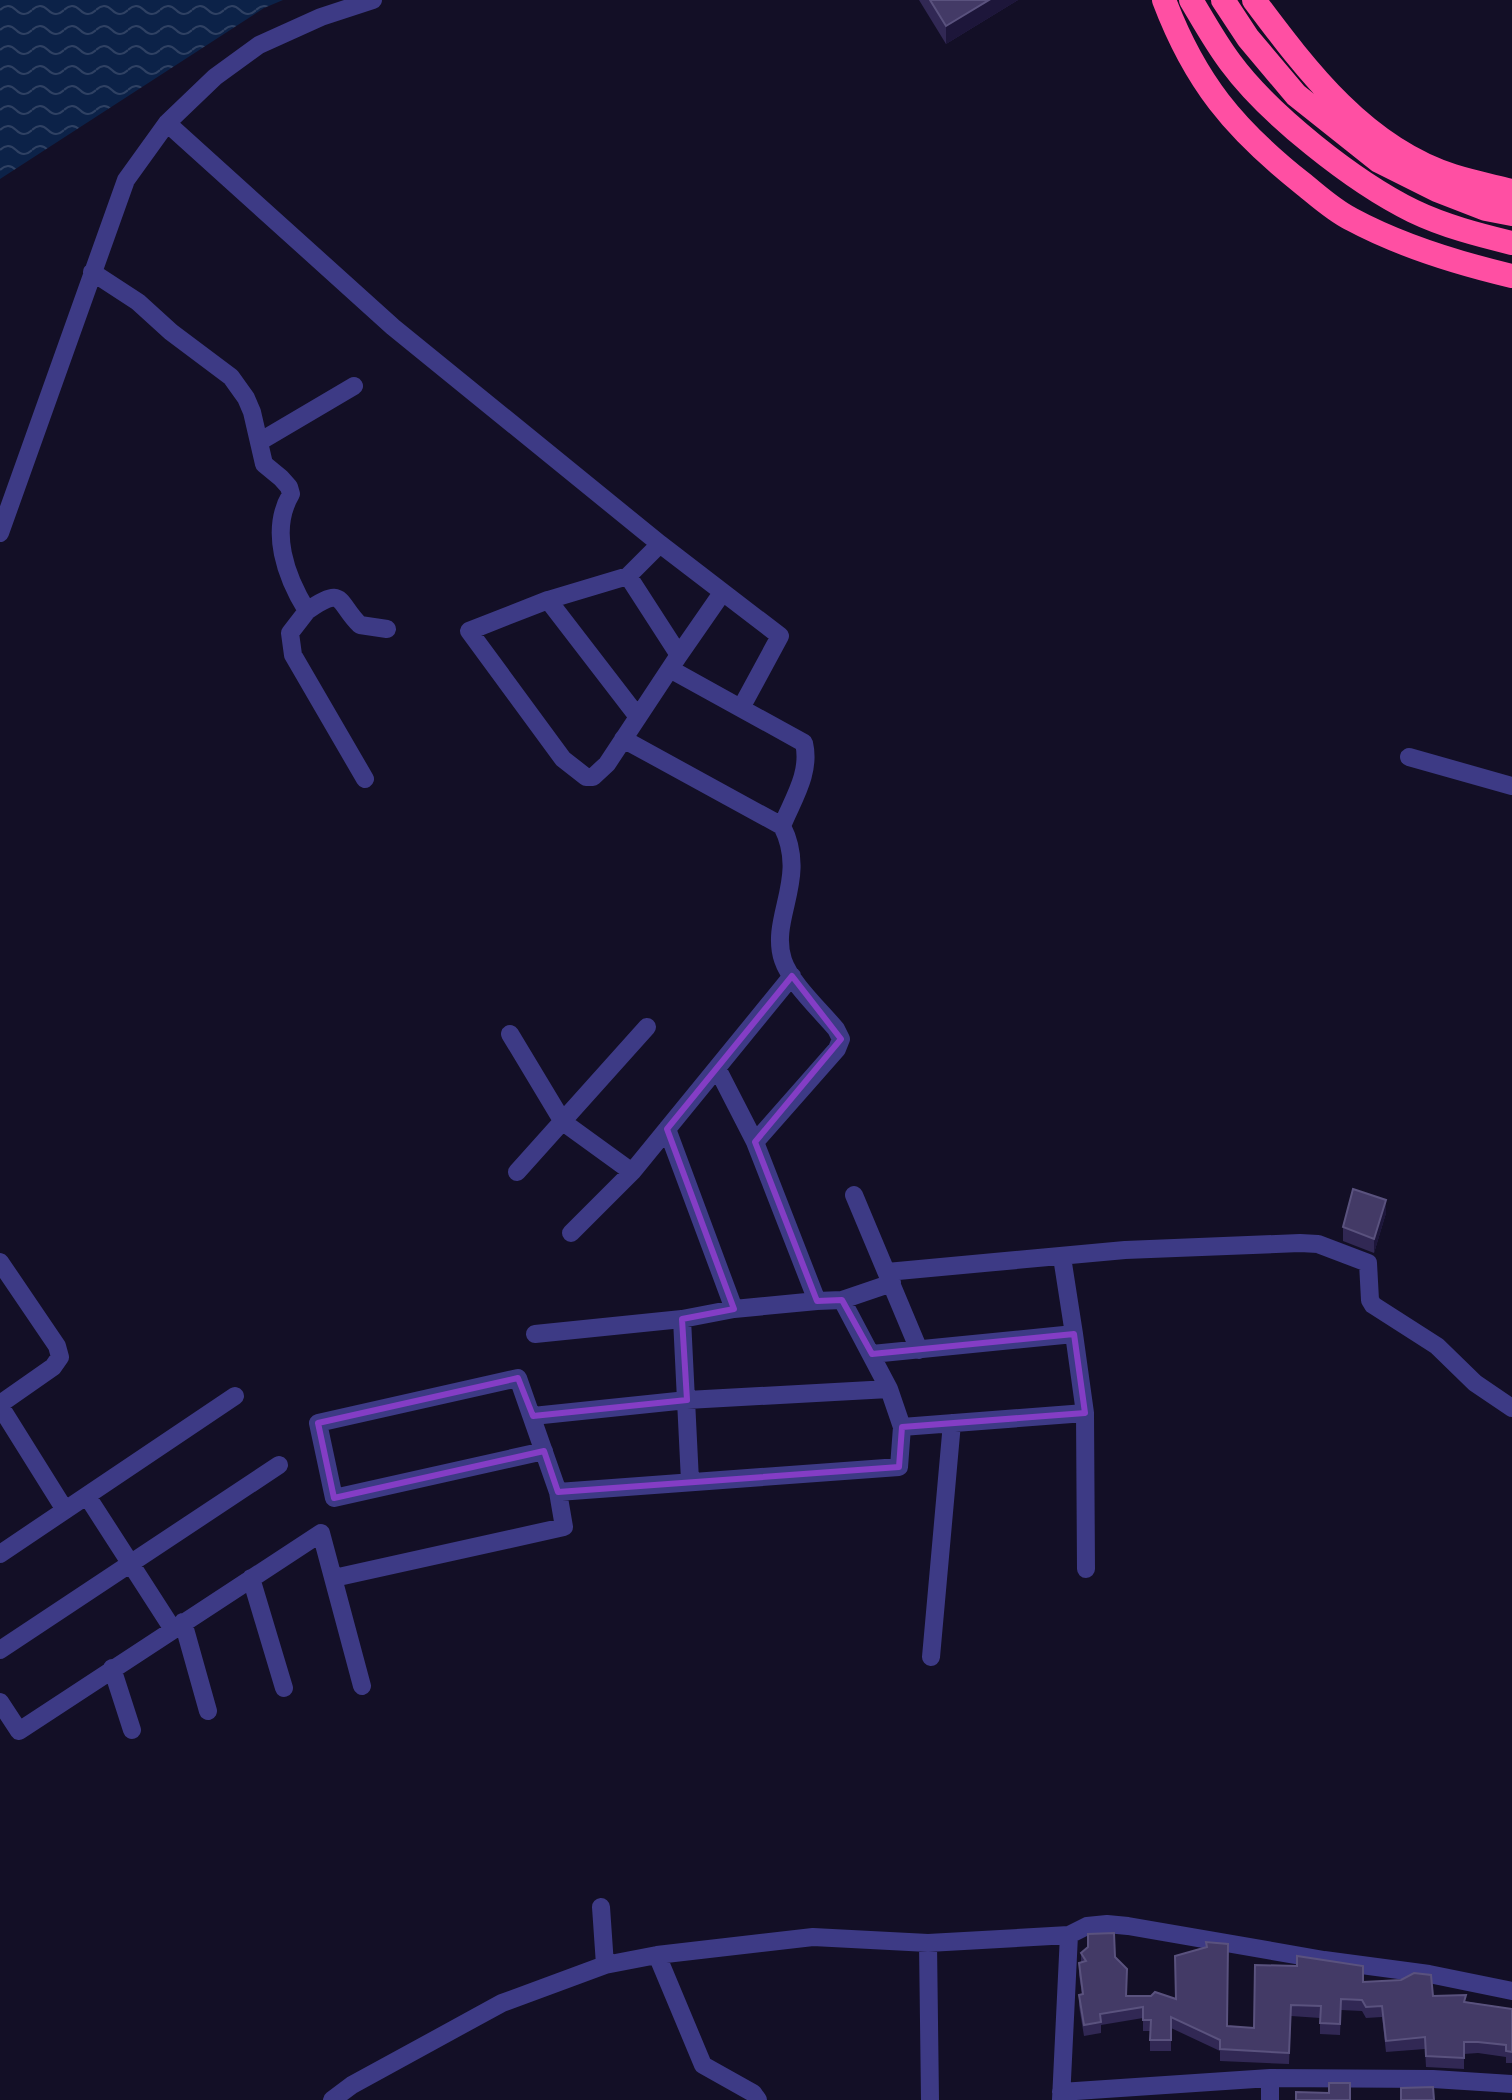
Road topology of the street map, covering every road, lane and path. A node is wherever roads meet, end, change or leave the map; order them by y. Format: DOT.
graph roads {
  1 [pos="373,0"];
  2 [pos="1164,0"];
  3 [pos="1191,0"];
  4 [pos="1223,0"];
  5 [pos="1254,0"];
  6 [pos="167,123"];
  7 [pos="1512,191"];
  8 [pos="1512,214"];
  9 [pos="1512,243"];
  10 [pos="92,272"];
  11 [pos="1512,276"];
  12 [pos="354,386"];
  13 [pos="259,442"];
  14 [pos="0,533"];
  15 [pos="660,544"];
  16 [pos="628,576"];
  17 [pos="722,593"];
  18 [pos="548,600"];
  19 [pos="307,611"];
  20 [pos="387,629"];
  21 [pos="675,662"];
  22 [pos="741,708"];
  23 [pos="638,717"];
  24 [pos="623,739"];
  25 [pos="1409,757"];
  26 [pos="365,779"];
  27 [pos="1512,786"];
  28 [pos="782,826"];
  29 [pos="792,976"];
  30 [pos="647,1027"];
  31 [pos="510,1034"];
  32 [pos="717,1068"];
  33 [pos="563,1122"];
  34 [pos="667,1129"];
  35 [pos="755,1142"];
  36 [pos="517,1172"];
  37 [pos="632,1172"];
  38 [pos="854,1195"];
  39 [pos="571,1233"];
  40 [pos="1062,1257"];
  41 [pos="0,1262"];
  42 [pos="890,1278"];
  43 [pos="842,1300"];
  44 [pos="817,1301"];
  45 [pos="734,1309"];
  46 [pos="682,1319"];
  47 [pos="535,1334"];
  48 [pos="1074,1334"];
  49 [pos="919,1350"];
  50 [pos="872,1354"];
  51 [pos="889,1389"];
  52 [pos="235,1396"];
  53 [pos="687,1400"];
  54 [pos="0,1405"];
  55 [pos="1512,1408"];
  56 [pos="1085,1413"];
  57 [pos="533,1416"];
  58 [pos="952,1423"];
  59 [pos="902,1427"];
  60 [pos="544,1451"];
  61 [pos="279,1465"];
  62 [pos="690,1481"];
  63 [pos="558,1492"];
  64 [pos="87,1496"];
  65 [pos="65,1510"];
  66 [pos="0,1554"];
  67 [pos="130,1563"];
  68 [pos="1086,1569"];
  69 [pos="251,1578"];
  70 [pos="334,1578"];
  71 [pos="178,1625"];
  72 [pos="0,1650"];
  73 [pos="931,1657"];
  74 [pos="112,1668"];
  75 [pos="362,1686"];
  76 [pos="284,1688"];
  77 [pos="0,1702"];
  78 [pos="208,1711"];
  79 [pos="132,1730"];
  80 [pos="601,1907"];
  81 [pos="1069,1935"];
  82 [pos="928,1943"];
  83 [pos="657,1955"];
  84 [pos="605,1965"];
  85 [pos="1512,1991"];
  86 [pos="1270,2078"];
  87 [pos="1512,2084"];
  88 [pos="1061,2096"];
  89 [pos="332,2100"];
  90 [pos="758,2100"];
  91 [pos="930,2100"];
  92 [pos="1270,2100"];
  1 -- 6 [label="street"];
  2 -- 11 [label="highway"];
  3 -- 9 [label="highway"];
  4 -- 8 [label="highway"];
  5 -- 7 [label="highway"];
  6 -- 10 [label="street"];
  6 -- 15 [label="street"];
  10 -- 13 [label="street"];
  10 -- 14 [label="street"];
  12 -- 13 [label="street"];
  13 -- 19 [label="street"];
  15 -- 16 [label="street"];
  15 -- 17 [label="street"];
  16 -- 18 [label="street"];
  16 -- 21 [label="street"];
  17 -- 21 [label="street"];
  17 -- 22 [label="street"];
  18 -- 23 [label="street"];
  18 -- 24 [label="street"];
  19 -- 20 [label="street"];
  19 -- 26 [label="street"];
  21 -- 22 [label="street"];
  21 -- 23 [label="street"];
  22 -- 28 [label="street"];
  23 -- 24 [label="street"];
  24 -- 28 [label="street"];
  25 -- 27 [label="street"];
  28 -- 29 [label="street"];
  29 -- 32 [label="street"];
  29 -- 35 [label="street"];
  30 -- 33 [label="street"];
  31 -- 33 [label="street"];
  32 -- 34 [label="street"];
  32 -- 35 [label="street"];
  33 -- 36 [label="street"];
  33 -- 37 [label="street"];
  34 -- 37 [label="street"];
  34 -- 45 [label="street"];
  35 -- 44 [label="street"];
  37 -- 39 [label="street"];
  38 -- 42 [label="street"];
  40 -- 42 [label="street"];
  40 -- 48 [label="street"];
  40 -- 55 [label="street"];
  41 -- 54 [label="street"];
  42 -- 43 [label="street"];
  42 -- 49 [label="street"];
  43 -- 44 [label="street"];
  43 -- 50 [label="street"];
  44 -- 45 [label="street"];
  45 -- 46 [label="street"];
  46 -- 47 [label="street"];
  46 -- 53 [label="street"];
  48 -- 49 [label="street"];
  48 -- 56 [label="street"];
  49 -- 50 [label="street"];
  50 -- 51 [label="street"];
  51 -- 53 [label="street"];
  51 -- 59 [label="street"];
  52 -- 64 [label="street"];
  53 -- 57 [label="street"];
  53 -- 62 [label="street"];
  54 -- 65 [label="street"];
  56 -- 58 [label="street"];
  56 -- 68 [label="street"];
  57 -- 60 [label="street"];
  57 -- 60 [label="street"];
  58 -- 59 [label="street"];
  58 -- 73 [label="street"];
  59 -- 62 [label="street"];
  60 -- 63 [label="street"];
  61 -- 67 [label="street"];
  62 -- 63 [label="street"];
  63 -- 70 [label="street"];
  64 -- 65 [label="street"];
  64 -- 67 [label="street"];
  65 -- 66 [label="street"];
  67 -- 71 [label="street"];
  67 -- 72 [label="street"];
  69 -- 70 [label="street"];
  69 -- 71 [label="street"];
  69 -- 76 [label="street"];
  70 -- 75 [label="street"];
  71 -- 74 [label="street"];
  71 -- 78 [label="street"];
  74 -- 77 [label="street"];
  74 -- 79 [label="street"];
  80 -- 84 [label="street"];
  81 -- 82 [label="street"];
  81 -- 85 [label="street"];
  81 -- 88 [label="street"];
  82 -- 83 [label="street"];
  82 -- 91 [label="street"];
  83 -- 84 [label="street"];
  83 -- 90 [label="street"];
  84 -- 89 [label="street"];
  86 -- 87 [label="street"];
  86 -- 88 [label="street"];
  86 -- 92 [label="street"];
}
